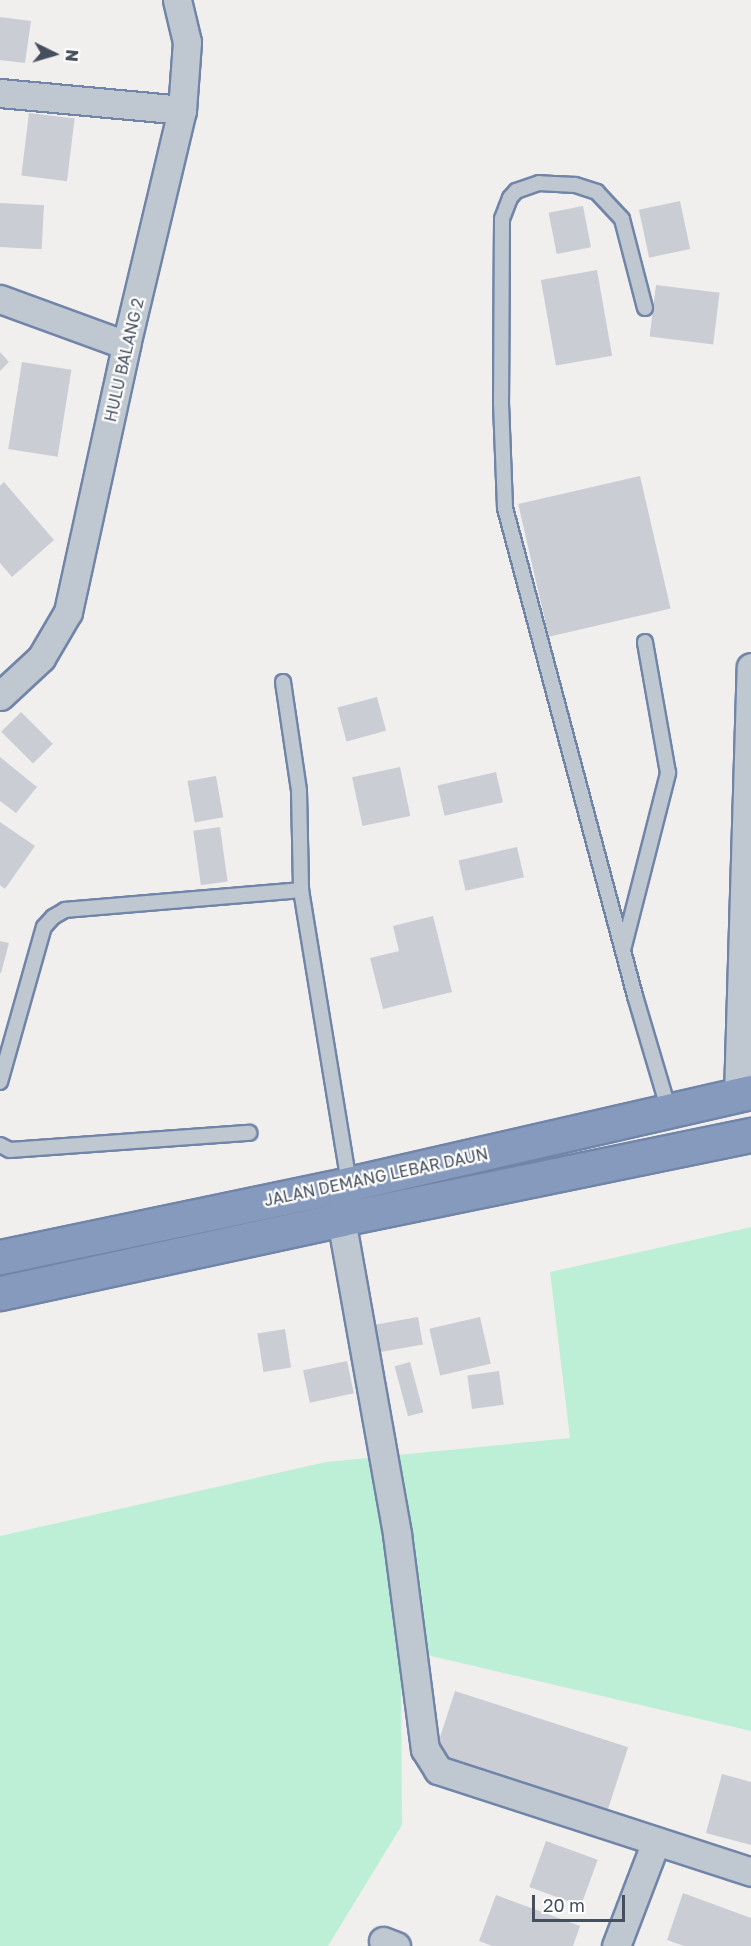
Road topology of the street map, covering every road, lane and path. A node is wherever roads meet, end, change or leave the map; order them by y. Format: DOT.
graph roads {
  1 [pos="177,0"];
  2 [pos="0,93"];
  3 [pos="182,110"];
  4 [pos="0,299"];
  5 [pos="645,308"];
  6 [pos="126,345"];
  7 [pos="645,642"];
  8 [pos="751,667"];
  9 [pos="283,682"];
  10 [pos="0,696"];
  11 [pos="302,890"];
  12 [pos="623,951"];
  13 [pos="0,1082"];
  14 [pos="744,1094"];
  15 [pos="669,1110"];
  16 [pos="249,1132"];
  17 [pos="751,1135"];
  18 [pos="0,1144"];
  19 [pos="348,1184"];
  20 [pos="341,1219"];
  21 [pos="0,1257"];
  22 [pos="0,1293"];
  23 [pos="656,1840"];
  24 [pos="751,1872"];
  25 [pos="616,1946"];
  1 -- 3 [label="street, HULU BALANG 2"];
  2 -- 3 [label="street"];
  3 -- 6 [label="street, HULU BALANG 2"];
  4 -- 6 [label="street"];
  5 -- 12 [label="lane"];
  6 -- 10 [label="street, HULU BALANG 2"];
  7 -- 12 [label="lane"];
  8 -- 14 [label="street"];
  9 -- 11 [label="lane"];
  11 -- 13 [label="lane"];
  11 -- 19 [label="lane"];
  12 -- 15 [label="lane"];
  14 -- 15 [label="highway, JALAN DEMANG LEBAR DAUN"];
  15 -- 19 [label="highway, JALAN DEMANG LEBAR DAUN"];
  16 -- 18 [label="lane"];
  17 -- 20 [label="highway, JALAN DEMANG LEBAR DAUN"];
  19 -- 21 [label="highway, JALAN DEMANG LEBAR DAUN"];
  20 -- 22 [label="highway, JALAN DEMANG LEBAR DAUN"];
  20 -- 23 [label="street"];
  23 -- 24 [label="street"];
  23 -- 25 [label="street"];
}
